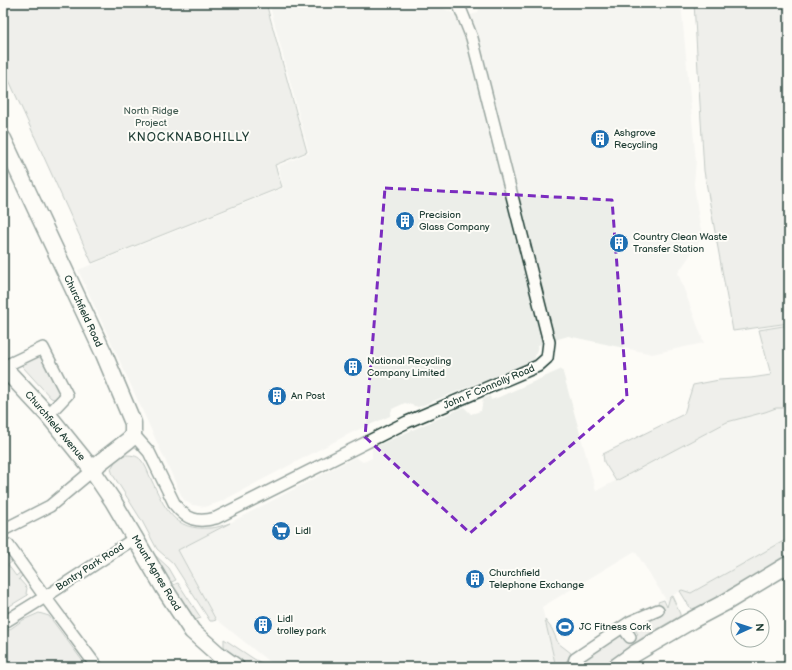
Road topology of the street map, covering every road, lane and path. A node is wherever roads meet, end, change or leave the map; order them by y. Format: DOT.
graph roads {
  1 [pos="458,3"];
  2 [pos="3,139"];
  3 [pos="3,367"];
  4 [pos="48,415"];
  5 [pos="134,434"];
  6 [pos="91,469"];
  7 [pos="3,530"];
  8 [pos="135,538"];
  9 [pos="8,545"];
  10 [pos="789,564"];
  11 [pos="45,597"];
  12 [pos="658,610"];
  13 [pos="3,623"];
  14 [pos="623,627"];
  15 [pos="630,637"];
  16 [pos="97,667"];
  17 [pos="236,667"];
  18 [pos="573,667"];
  19 [pos="616,667"];
  1 -- 5 [label="street, John F Connolly Road"];
  2 -- 5 [label="street, Churchfield Road"];
  3 -- 4 [label="street, Churchfield Avenue"];
  3 -- 4 [label="street"];
  4 -- 6 [label="street, Churchfield Avenue"];
  5 -- 6 [label="street"];
  6 -- 7 [label="street"];
  6 -- 8 [label="street, Mount Agnes Road"];
  8 -- 11 [label="street, Bantry Park Road"];
  8 -- 17 [label="street, Mount Agnes Road"];
  9 -- 11 [label="street"];
  10 -- 19 [label="street"];
  11 -- 13 [label="street, Bantry Park Road"];
  11 -- 16 [label="street, Bantry Park Road"];
  12 -- 14 [label="street"];
  14 -- 15 [label="street"];
  14 -- 18 [label="street"];
}
